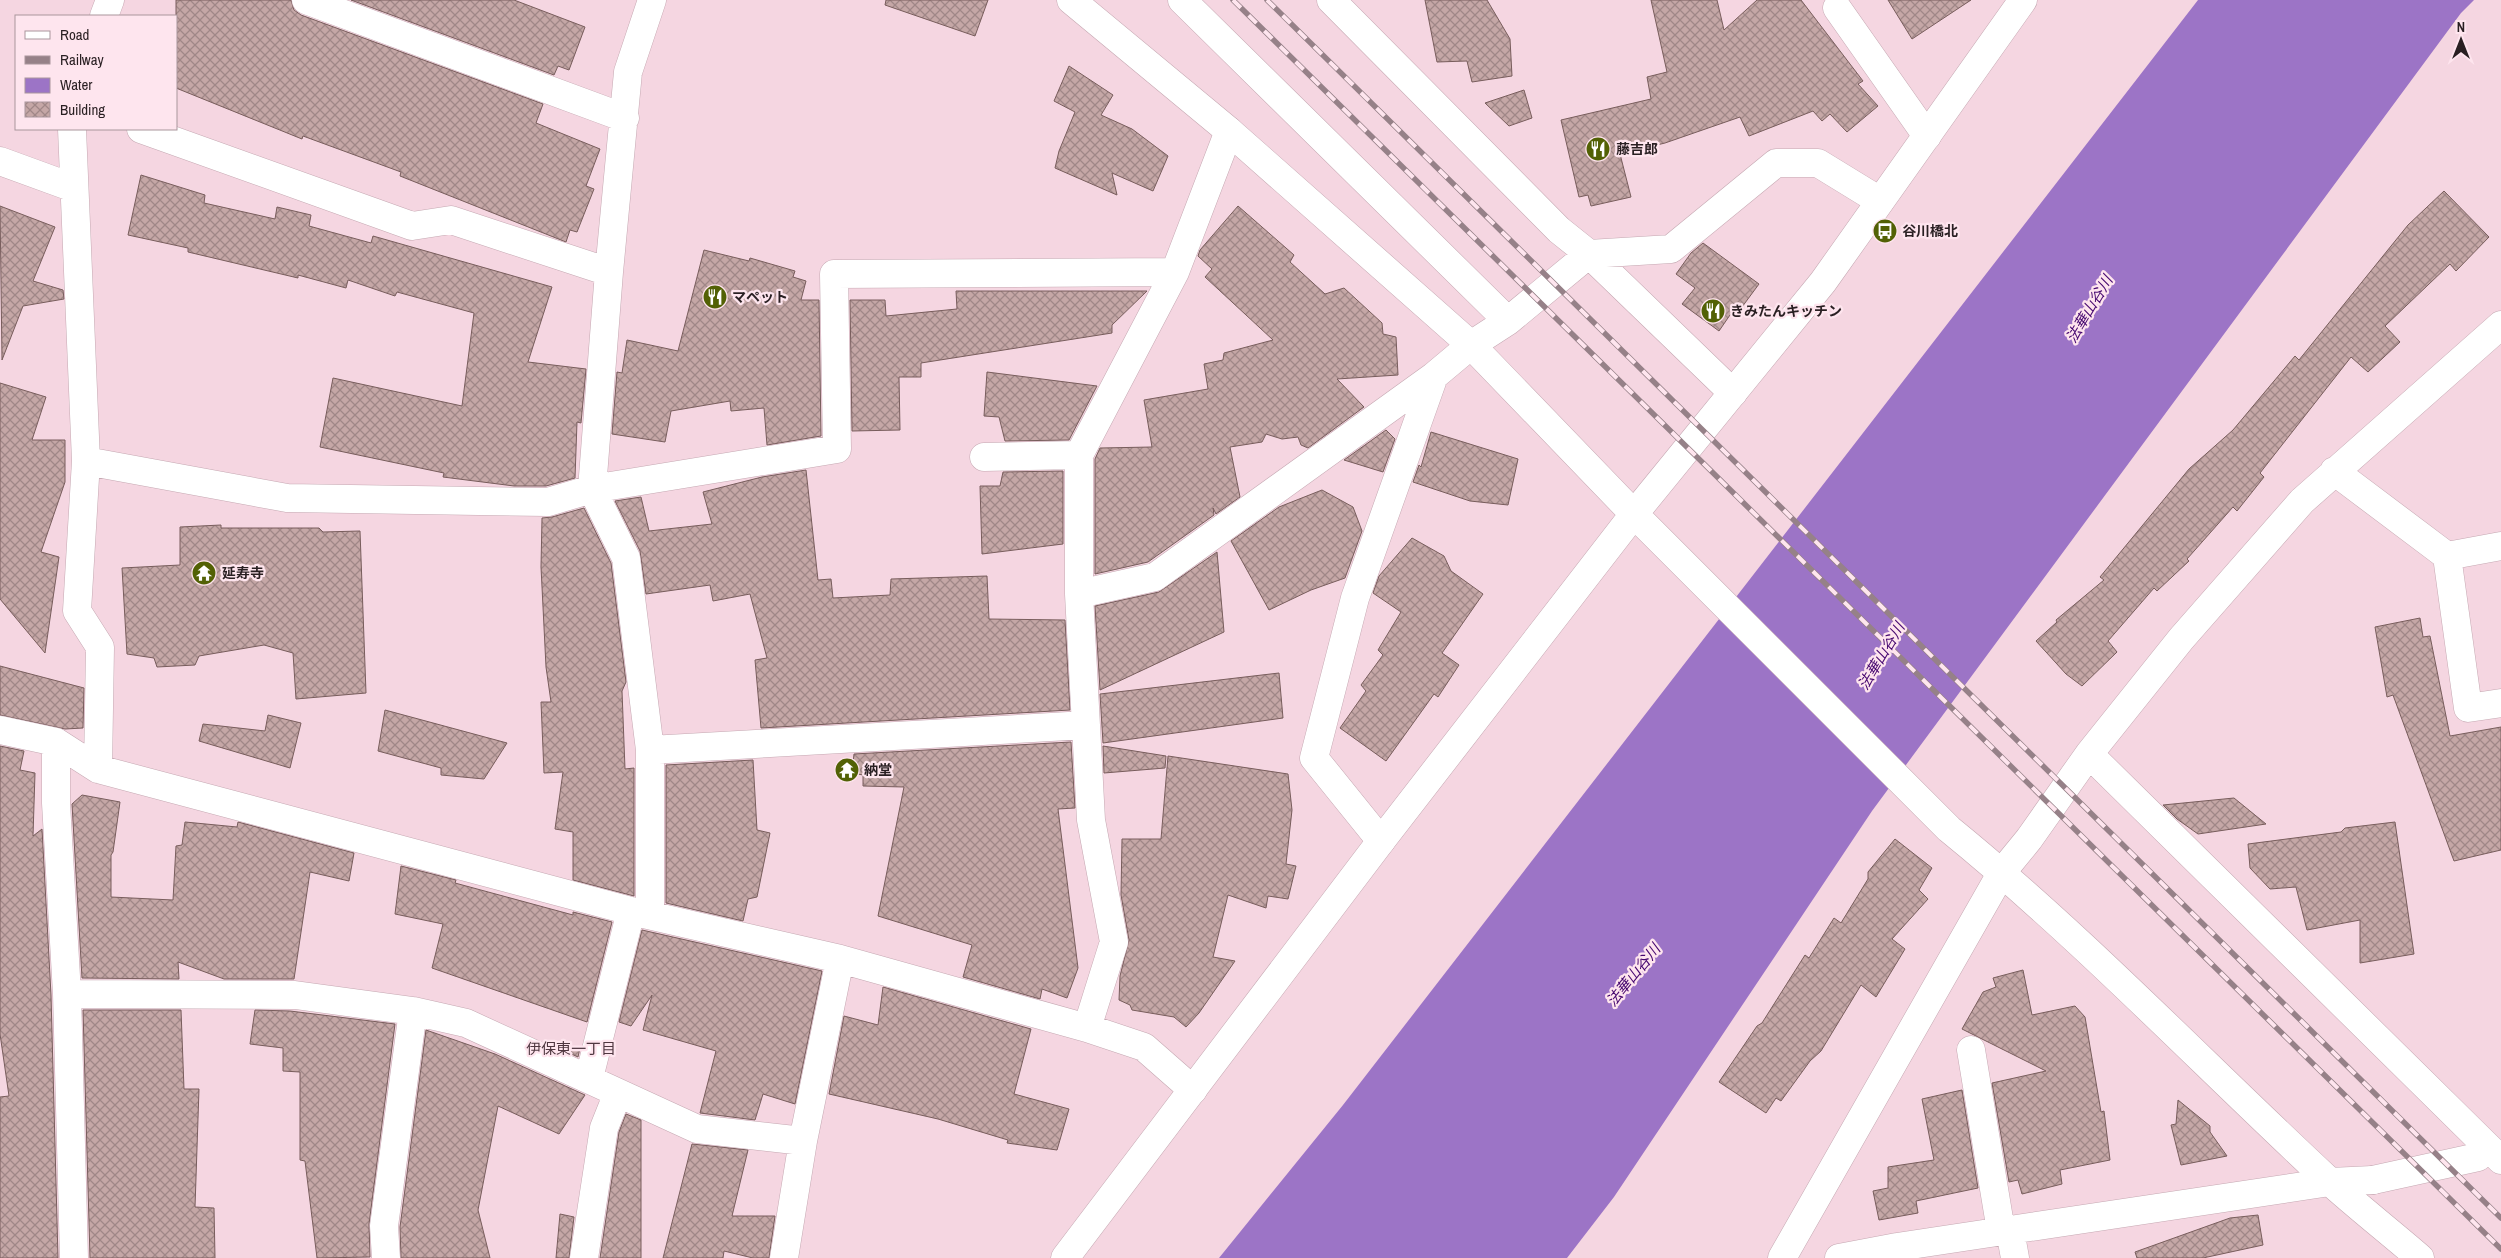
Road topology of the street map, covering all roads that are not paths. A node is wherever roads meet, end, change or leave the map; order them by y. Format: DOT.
graph roads {
  1 [pos="110,0"];
  2 [pos="306,0"];
  3 [pos="652,0"];
  4 [pos="1071,0"];
  5 [pos="1182,0"];
  6 [pos="1331,0"];
  7 [pos="2020,2"];
  8 [pos="1837,8"];
  9 [pos="104,15"];
  10 [pos="624,118"];
  11 [pos="72,130"];
  12 [pos="145,130"];
  13 [pos="1229,131"];
  14 [pos="1927,136"];
  15 [pos="0,161"];
  16 [pos="74,188"];
  17 [pos="1880,201"];
  18 [pos="1589,254"];
  19 [pos="609,272"];
  20 [pos="1175,272"];
  21 [pos="1508,321"];
  22 [pos="2501,325"];
  23 [pos="1471,345"];
  24 [pos="1434,376"];
  25 [pos="1733,393"];
  26 [pos="1079,455"];
  27 [pos="984,457"];
  28 [pos="86,461"];
  29 [pos="2334,471"];
  30 [pos="592,489"];
  31 [pos="1634,514"];
  32 [pos="2501,546"];
  33 [pos="2448,556"];
  34 [pos="1079,594"];
  35 [pos="2501,703"];
  36 [pos="1086,725"];
  37 [pos="0,730"];
  38 [pos="56,742"];
  39 [pos="650,750"];
  40 [pos="2089,754"];
  41 [pos="98,769"];
  42 [pos="1381,841"];
  43 [pos="2002,872"];
  44 [pos="640,913"];
  45 [pos="840,959"];
  46 [pos="67,994"];
  47 [pos="413,1011"];
  48 [pos="1087,1028"];
  49 [pos="1971,1050"];
  50 [pos="589,1078"];
  51 [pos="1193,1090"];
  52 [pos="618,1093"];
  53 [pos="803,1141"];
  54 [pos="2494,1156"];
  55 [pos="2330,1182"];
  56 [pos="2005,1230"];
  57 [pos="74,1258"];
  58 [pos="386,1258"];
  59 [pos="584,1258"];
  60 [pos="784,1258"];
  61 [pos="1065,1258"];
  62 [pos="1782,1258"];
  63 [pos="1839,1258"];
  64 [pos="2015,1258"];
  65 [pos="2420,1258"];
  1 -- 9 [label="street"];
  2 -- 10 [label="street"];
  3 -- 10 [label="street"];
  4 -- 13 [label="street"];
  5 -- 21 [label="street"];
  6 -- 18 [label="street"];
  7 -- 14 [label="street"];
  8 -- 14 [label="street"];
  10 -- 19 [label="street"];
  11 -- 16 [label="street"];
  12 -- 19 [label="street"];
  13 -- 20 [label="street"];
  13 -- 23 [label="street"];
  14 -- 17 [label="street"];
  15 -- 16 [label="street"];
  16 -- 28 [label="street"];
  17 -- 18 [label="street"];
  17 -- 25 [label="street"];
  18 -- 21 [label="street"];
  18 -- 25 [label="street"];
  19 -- 30 [label="street"];
  20 -- 26 [label="street"];
  20 -- 30 [label="street"];
  21 -- 23 [label="street"];
  22 -- 29 [label="street"];
  23 -- 24 [label="street"];
  23 -- 31 [label="street"];
  24 -- 34 [label="street"];
  24 -- 42 [label="street"];
  25 -- 31 [label="street"];
  26 -- 27 [label="street"];
  26 -- 34 [label="street"];
  28 -- 30 [label="street"];
  28 -- 41 [label="street"];
  29 -- 33 [label="street"];
  29 -- 40 [label="street"];
  30 -- 39 [label="street"];
  31 -- 42 [label="street"];
  31 -- 43 [label="street"];
  32 -- 33 [label="street"];
  33 -- 35 [label="street"];
  34 -- 36 [label="street"];
  36 -- 39 [label="street"];
  36 -- 48 [label="street"];
  37 -- 38 [label="street"];
  38 -- 41 [label="street"];
  38 -- 46 [label="street"];
  39 -- 44 [label="street"];
  40 -- 43 [label="street"];
  40 -- 54 [label="street"];
  41 -- 44 [label="street"];
  42 -- 51 [label="street"];
  43 -- 55 [label="street"];
  43 -- 62 [label="street"];
  44 -- 45 [label="street"];
  44 -- 50 [label="street"];
  45 -- 48 [label="street"];
  45 -- 53 [label="street"];
  46 -- 47 [label="street"];
  46 -- 57 [label="street"];
  47 -- 50 [label="street"];
  47 -- 58 [label="street"];
  48 -- 51 [label="street"];
  49 -- 56 [label="street"];
  50 -- 52 [label="street"];
  51 -- 61 [label="street"];
  52 -- 53 [label="street"];
  52 -- 59 [label="street"];
  53 -- 60 [label="street"];
  54 -- 55 [label="street"];
  55 -- 56 [label="street"];
  55 -- 65 [label="street"];
  56 -- 63 [label="street"];
  56 -- 64 [label="street"];
}
